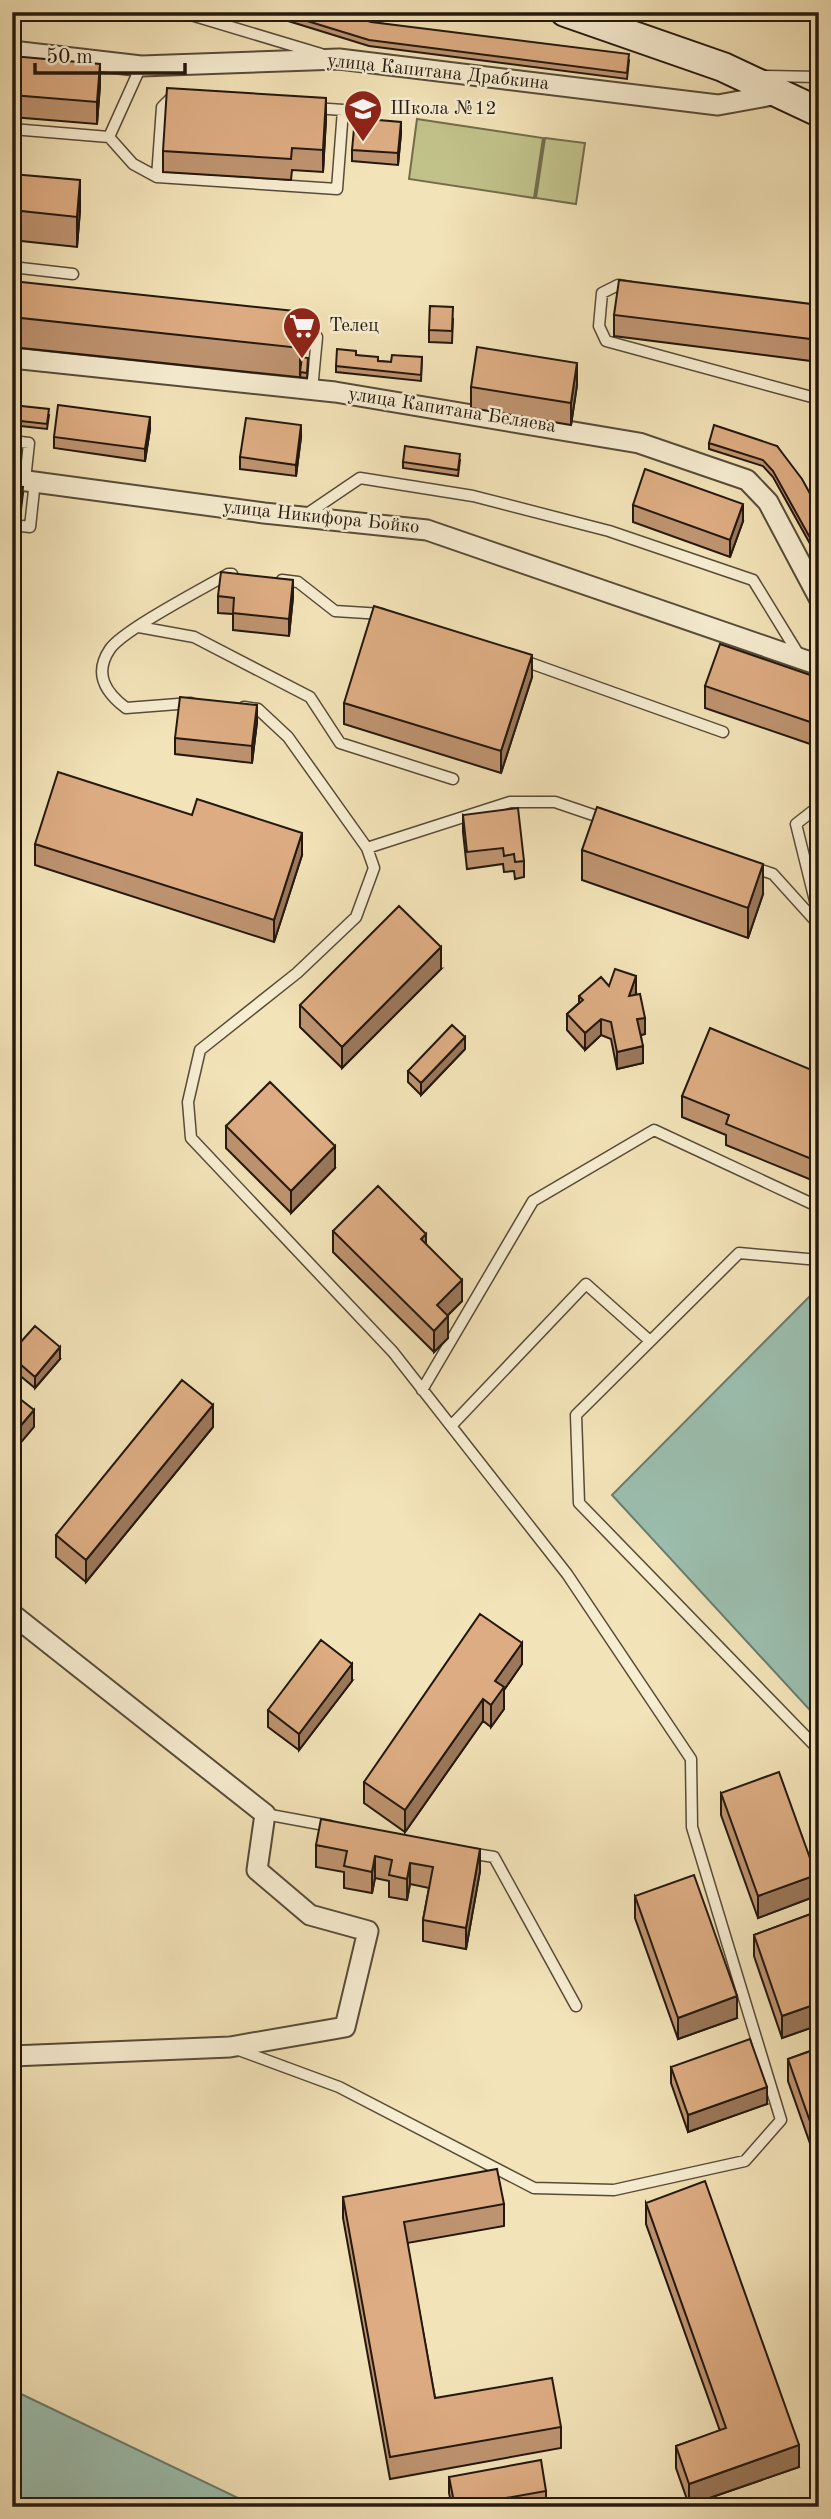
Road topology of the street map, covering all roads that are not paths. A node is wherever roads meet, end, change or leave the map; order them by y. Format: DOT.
graph roads {
  1 [pos="181,12"];
  2 [pos="567,13"];
  3 [pos="12,51"];
  4 [pos="339,59"];
  5 [pos="141,66"];
  6 [pos="744,76"];
  7 [pos="819,77"];
  8 [pos="778,94"];
  9 [pos="183,100"];
  10 [pos="301,107"];
  11 [pos="819,112"];
  12 [pos="12,129"];
  13 [pos="109,137"];
  14 [pos="157,177"];
  15 [pos="12,267"];
  16 [pos="72,274"];
  17 [pos="645,288"];
  18 [pos="276,333"];
  19 [pos="12,358"];
  20 [pos="312,390"];
  21 [pos="819,399"];
  22 [pos="12,441"];
  23 [pos="24,480"];
  24 [pos="303,517"];
  25 [pos="12,525"];
  26 [pos="239,575"];
  27 [pos="275,579"];
  28 [pos="818,595"];
  29 [pos="391,614"];
  30 [pos="139,627"];
  31 [pos="506,655"];
  32 [pos="810,662"];
  33 [pos="202,703"];
  34 [pos="235,706"];
  35 [pos="723,732"];
  36 [pos="453,779"];
  37 [pos="819,806"];
  38 [pos="619,824"];
  39 [pos="367,848"];
  40 [pos="734,861"];
  41 [pos="819,917"];
  42 [pos="819,925"];
  43 [pos="819,1207"];
  44 [pos="819,1260"];
  45 [pos="650,1341"];
  46 [pos="422,1390"];
  47 [pos="451,1426"];
  48 [pos="12,1614"];
  49 [pos="819,1751"];
  50 [pos="265,1814"];
  51 [pos="346,1829"];
  52 [pos="454,1850"];
  53 [pos="576,2006"];
  54 [pos="230,2047"];
  55 [pos="12,2056"];
  1 -- 4 [label="lane"];
  2 -- 6 [label="main road"];
  3 -- 5 [label="street, улица Капитана Драбкина"];
  4 -- 5 [label="street, улица Капитана Драбкина"];
  4 -- 8 [label="street, улица Капитана Драбкина"];
  5 -- 13 [label="lane"];
  6 -- 7 [label="lane"];
  6 -- 8 [label="main road"];
  8 -- 11 [label="main road"];
  9 -- 14 [label="lane"];
  10 -- 14 [label="lane"];
  12 -- 13 [label="lane"];
  13 -- 14 [label="lane"];
  15 -- 16 [label="lane"];
  17 -- 21 [label="lane"];
  18 -- 20 [label="lane"];
  19 -- 20 [label="street, улица Капитана Беляева"];
  20 -- 28 [label="street, улица Капитана Беляева"];
  22 -- 23 [label="lane"];
  23 -- 24 [label="street, улица Никифора Бойко"];
  23 -- 25 [label="lane"];
  24 -- 32 [label="street, улица Никифора Бойко"];
  24 -- 32 [label="lane"];
  26 -- 30 [label="lane"];
  27 -- 29 [label="lane"];
  30 -- 33 [label="lane"];
  30 -- 36 [label="lane"];
  31 -- 35 [label="lane"];
  34 -- 39 [label="lane"];
  37 -- 41 [label="lane"];
  38 -- 39 [label="lane"];
  39 -- 46 [label="lane"];
  40 -- 42 [label="lane"];
  43 -- 46 [label="lane"];
  44 -- 45 [label="lane"];
  45 -- 47 [label="lane"];
  45 -- 49 [label="lane"];
  46 -- 47 [label="lane"];
  47 -- 54 [label="lane"];
  48 -- 50 [label="street"];
  50 -- 51 [label="lane"];
  50 -- 54 [label="street"];
  52 -- 53 [label="lane"];
  54 -- 55 [label="street"];
}
